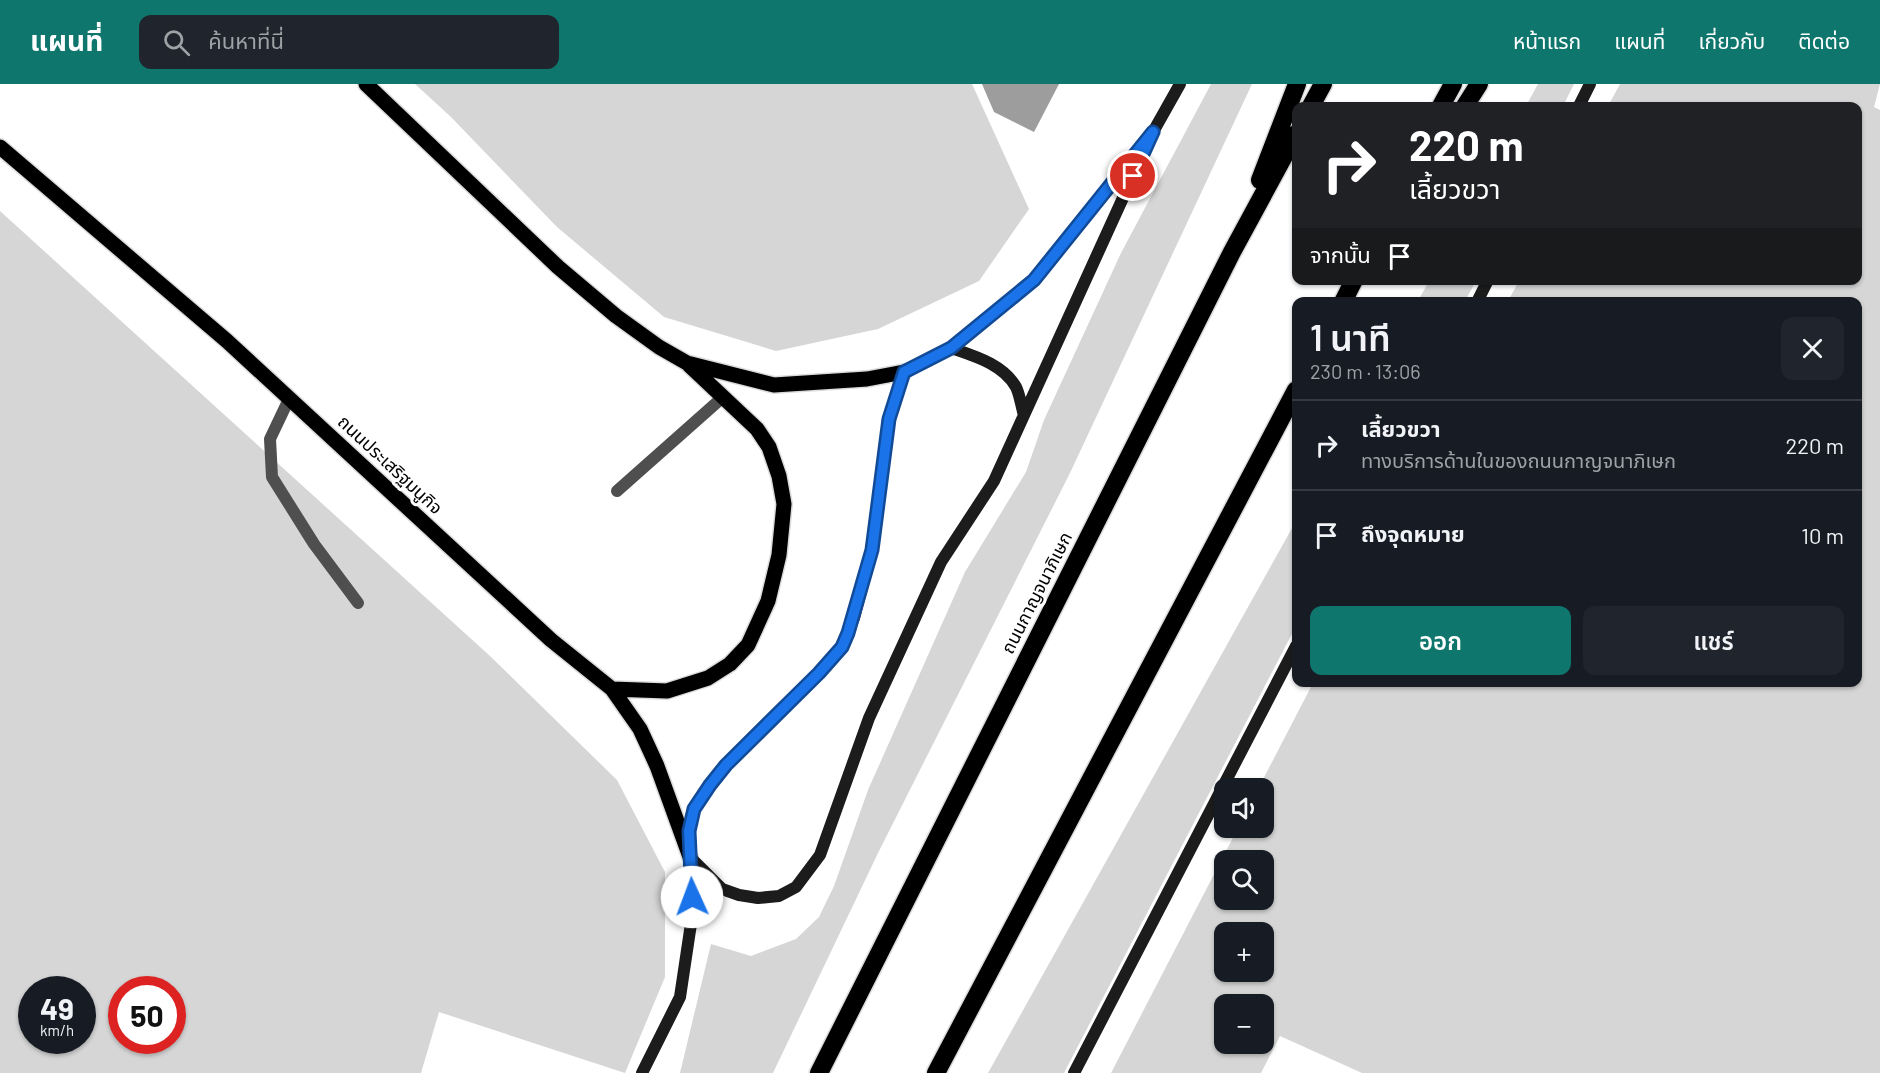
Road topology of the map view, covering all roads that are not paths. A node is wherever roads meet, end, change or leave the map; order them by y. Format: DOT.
graph roads {
  1 [pos="366,84"];
  2 [pos="1180,84"];
  3 [pos="1297,84"];
  4 [pos="1323,84"];
  5 [pos="1453,84"];
  6 [pos="1479,84"];
  7 [pos="1590,84"];
  8 [pos="1313,102"];
  9 [pos="1443,102"];
  10 [pos="1468,102"];
  11 [pos="1580,102"];
  12 [pos="1153,132"];
  13 [pos="1292,141"];
  14 [pos="0,147"];
  15 [pos="1232,252"];
  16 [pos="951,348"];
  17 [pos="687,363"];
  18 [pos="904,372"];
  19 [pos="723,397"];
  20 [pos="1292,398"];
  21 [pos="290,399"];
  22 [pos="1024,415"];
  23 [pos="617,491"];
  24 [pos="358,603"];
  25 [pos="1292,654"];
  26 [pos="612,688"];
  27 [pos="690,857"];
  28 [pos="642,1073"];
  29 [pos="819,1073"];
  30 [pos="936,1073"];
  31 [pos="1074,1073"];
  1 -- 17 [label="main road"];
  2 -- 12 [label="main road"];
  3 -- 15 [label="highway"];
  4 -- 8 [label="highway"];
  5 -- 9 [label="highway"];
  6 -- 10 [label="highway"];
  7 -- 11 [label="main road"];
  12 -- 16 [label="main road"];
  12 -- 22 [label="main road"];
  13 -- 15 [label="highway, ถนนกาญจนาภิเษก"];
  14 -- 21 [label="main road, ถนนประเสริฐมนูกิจ"];
  15 -- 29 [label="highway, ถนนกาญจนาภิเษก"];
  16 -- 18 [label="main road"];
  16 -- 22 [label="main road"];
  17 -- 18 [label="main road"];
  17 -- 19 [label="main road"];
  18 -- 27 [label="main road"];
  19 -- 23 [label="lane"];
  19 -- 26 [label="main road"];
  20 -- 30 [label="highway"];
  21 -- 24 [label="lane"];
  21 -- 26 [label="main road, ถนนประเสริฐมนูกิจ"];
  22 -- 27 [label="main road"];
  25 -- 31 [label="main road"];
  26 -- 27 [label="main road, ถนนประเสริฐมนูกิจ"];
  27 -- 28 [label="main road"];
}
